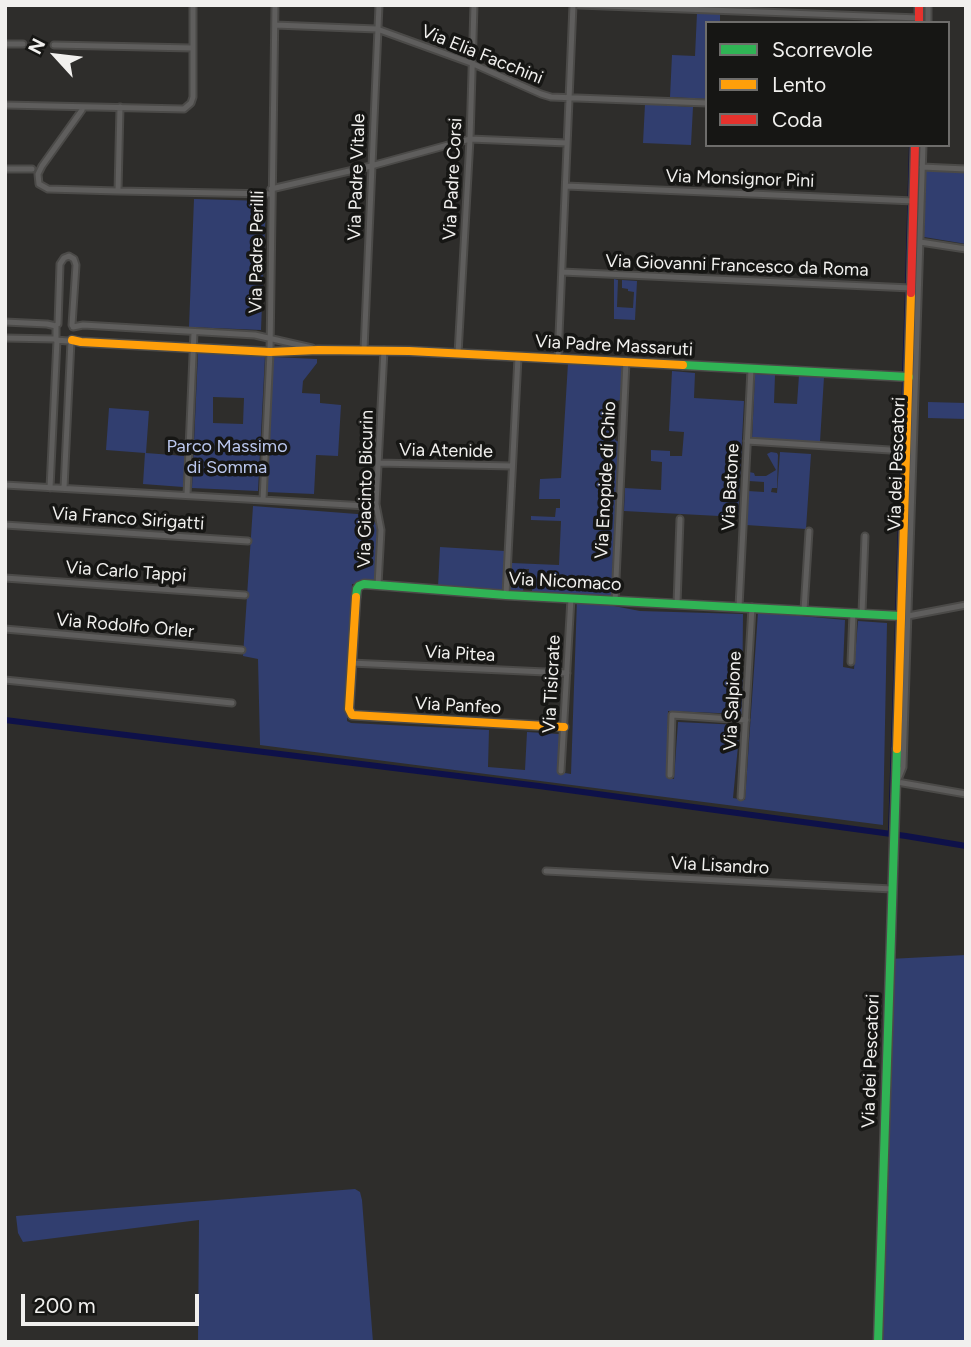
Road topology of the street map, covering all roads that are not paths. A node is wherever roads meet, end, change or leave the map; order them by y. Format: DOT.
graph roads {
  1 [pos="193,5"];
  2 [pos="275,5"];
  3 [pos="379,5"];
  4 [pos="474,5"];
  5 [pos="573,5"];
  6 [pos="579,5"];
  7 [pos="919,5"];
  8 [pos="919,20"];
  9 [pos="275,25"];
  10 [pos="377,29"];
  11 [pos="5,44"];
  12 [pos="23,44"];
  13 [pos="54,45"];
  14 [pos="192,48"];
  15 [pos="471,63"];
  16 [pos="569,98"];
  17 [pos="705,103"];
  18 [pos="5,105"];
  19 [pos="120,107"];
  20 [pos="82,110"];
  21 [pos="470,139"];
  22 [pos="568,142"];
  23 [pos="915,147"];
  24 [pos="923,147"];
  25 [pos="371,166"];
  26 [pos="922,167"];
  27 [pos="5,169"];
  28 [pos="32,169"];
  29 [pos="966,169"];
  30 [pos="566,186"];
  31 [pos="118,191"];
  32 [pos="271,192"];
  33 [pos="910,201"];
  34 [pos="920,242"];
  35 [pos="966,249"];
  36 [pos="562,272"];
  37 [pos="906,287"];
  38 [pos="5,322"];
  39 [pos="58,325"];
  40 [pos="71,325"];
  41 [pos="194,332"];
  42 [pos="270,337"];
  43 [pos="5,338"];
  44 [pos="64,339"];
  45 [pos="193,348"];
  46 [pos="318,350"];
  47 [pos="364,350"];
  48 [pos="384,350"];
  49 [pos="270,352"];
  50 [pos="458,354"];
  51 [pos="518,357"];
  52 [pos="558,359"];
  53 [pos="626,361"];
  54 [pos="751,368"];
  55 [pos="905,377"];
  56 [pos="747,441"];
  57 [pos="903,451"];
  58 [pos="378,463"];
  59 [pos="512,466"];
  60 [pos="5,485"];
  61 [pos="50,488"];
  62 [pos="64,488"];
  63 [pos="187,495"];
  64 [pos="263,500"];
  65 [pos="376,504"];
  66 [pos="680,519"];
  67 [pos="5,525"];
  68 [pos="809,531"];
  69 [pos="865,536"];
  70 [pos="248,541"];
  71 [pos="5,578"];
  72 [pos="378,585"];
  73 [pos="245,595"];
  74 [pos="506,595"];
  75 [pos="571,598"];
  76 [pos="615,601"];
  77 [pos="677,604"];
  78 [pos="966,605"];
  79 [pos="739,607"];
  80 [pos="752,607"];
  81 [pos="804,610"];
  82 [pos="858,613"];
  83 [pos="900,616"];
  84 [pos="5,629"];
  85 [pos="242,650"];
  86 [pos="850,662"];
  87 [pos="351,663"];
  88 [pos="567,673"];
  89 [pos="5,680"];
  90 [pos="232,703"];
  91 [pos="746,720"];
  92 [pos="564,727"];
  93 [pos="561,771"];
  94 [pos="670,775"];
  95 [pos="897,782"];
  96 [pos="966,794"];
  97 [pos="741,797"];
  98 [pos="546,871"];
  99 [pos="892,889"];
  100 [pos="878,1342"];
  1 -- 14 [label="street"];
  2 -- 9 [label="street, Via Padre Perilli"];
  3 -- 10 [label="street, Via Padre Vitale"];
  4 -- 15 [label="street, Via Padre Corsi"];
  5 -- 16 [label="street"];
  6 -- 8 [label="street"];
  7 -- 8 [label="street"];
  9 -- 10 [label="street, Via Elia Facchini"];
  9 -- 32 [label="street, Via Padre Perilli"];
  10 -- 15 [label="street, Via Elia Facchini"];
  10 -- 25 [label="street, Via Padre Vitale"];
  11 -- 12 [label="street"];
  13 -- 14 [label="street"];
  14 -- 19 [label="street"];
  15 -- 16 [label="street, Via Elia Facchini"];
  15 -- 21 [label="street, Via Padre Corsi"];
  16 -- 17 [label="street, Via Elia Facchini"];
  16 -- 22 [label="street"];
  18 -- 19 [label="street"];
  19 -- 31 [label="street"];
  20 -- 31 [label="street"];
  21 -- 22 [label="street"];
  21 -- 25 [label="street"];
  21 -- 50 [label="street, Via Padre Corsi"];
  22 -- 30 [label="street"];
  23 -- 33 [label="street, Via dei Pescatori"];
  24 -- 26 [label="street, Via dei Pescatori"];
  25 -- 32 [label="street"];
  25 -- 47 [label="street, Via Padre Vitale"];
  26 -- 29 [label="street"];
  26 -- 34 [label="street, Via dei Pescatori"];
  27 -- 28 [label="street"];
  30 -- 33 [label="street, Via Monsignor Pini"];
  30 -- 36 [label="street"];
  31 -- 32 [label="street"];
  32 -- 42 [label="street, Via Padre Perilli"];
  33 -- 37 [label="street, Via dei Pescatori"];
  34 -- 35 [label="street"];
  34 -- 83 [label="street, Via dei Pescatori"];
  36 -- 37 [label="street, Via Giovanni Francesco da Roma"];
  36 -- 52 [label="street"];
  37 -- 55 [label="street, Via dei Pescatori"];
  38 -- 39 [label="street, Via Padre Massaruti"];
  39 -- 40 [label="street, Via Padre Massaruti"];
  39 -- 40 [label="street"];
  39 -- 44 [label="street"];
  40 -- 41 [label="street, Via Padre Massaruti"];
  40 -- 44 [label="street"];
  41 -- 42 [label="street, Via Padre Massaruti"];
  41 -- 45 [label="street"];
  42 -- 46 [label="street, Via Padre Massaruti"];
  42 -- 49 [label="street, Via Padre Perilli"];
  43 -- 44 [label="street, Via Padre Massaruti"];
  44 -- 45 [label="street, Via Padre Massaruti"];
  44 -- 61 [label="street"];
  44 -- 62 [label="street"];
  45 -- 49 [label="street, Via Padre Massaruti"];
  45 -- 63 [label="street"];
  46 -- 47 [label="street, Via Padre Massaruti"];
  46 -- 49 [label="street, Via Padre Massaruti"];
  47 -- 48 [label="street, Via Padre Massaruti"];
  48 -- 50 [label="street, Via Padre Massaruti"];
  48 -- 58 [label="street, Via Giacinto Bicurin"];
  49 -- 64 [label="street, Via Padre Perilli"];
  50 -- 51 [label="street, Via Padre Massaruti"];
  51 -- 52 [label="street, Via Padre Massaruti"];
  51 -- 59 [label="street"];
  52 -- 53 [label="street, Via Padre Massaruti"];
  53 -- 54 [label="street, Via Padre Massaruti"];
  53 -- 76 [label="street, Via Enopide di Chio"];
  54 -- 55 [label="street, Via Padre Massaruti"];
  54 -- 56 [label="street, Via Batone"];
  55 -- 57 [label="street, Via dei Pescatori"];
  56 -- 57 [label="street"];
  56 -- 79 [label="street, Via Batone"];
  57 -- 83 [label="street, Via dei Pescatori"];
  58 -- 59 [label="street, Via Atenide"];
  58 -- 65 [label="street, Via Giacinto Bicurin"];
  59 -- 74 [label="street"];
  60 -- 61 [label="street"];
  61 -- 62 [label="street"];
  62 -- 63 [label="street"];
  63 -- 64 [label="street"];
  64 -- 65 [label="street"];
  65 -- 72 [label="street, Via Giacinto Bicurin"];
  66 -- 77 [label="street"];
  67 -- 70 [label="street, Via Franco Sirigatti"];
  68 -- 81 [label="street"];
  69 -- 82 [label="street"];
  71 -- 73 [label="street, Via Carlo Tappi"];
  72 -- 74 [label="street, Via Nicomaco"];
  72 -- 87 [label="street"];
  74 -- 75 [label="street, Via Nicomaco"];
  75 -- 76 [label="street, Via Nicomaco"];
  75 -- 88 [label="street, Via Tisicrate"];
  76 -- 77 [label="street, Via Nicomaco"];
  77 -- 79 [label="street, Via Nicomaco"];
  78 -- 83 [label="street"];
  79 -- 80 [label="street, Via Nicomaco"];
  80 -- 81 [label="street, Via Nicomaco"];
  80 -- 91 [label="street, Via Salpione"];
  81 -- 82 [label="street, Via Nicomaco"];
  82 -- 83 [label="street, Via Nicomaco"];
  82 -- 86 [label="street"];
  83 -- 95 [label="street, Via dei Pescatori"];
  84 -- 85 [label="street, Via Rodolfo Orler"];
  87 -- 88 [label="street, Via Pitea"];
  87 -- 92 [label="street, Via Panfeo"];
  88 -- 92 [label="street, Via Tisicrate"];
  89 -- 90 [label="street"];
  91 -- 94 [label="street"];
  91 -- 97 [label="street, Via Salpione"];
  92 -- 93 [label="street, Via Tisicrate"];
  95 -- 96 [label="street"];
  95 -- 99 [label="street, Via dei Pescatori"];
  98 -- 99 [label="street, Via Lisandro"];
  99 -- 100 [label="street, Via dei Pescatori"];
}
